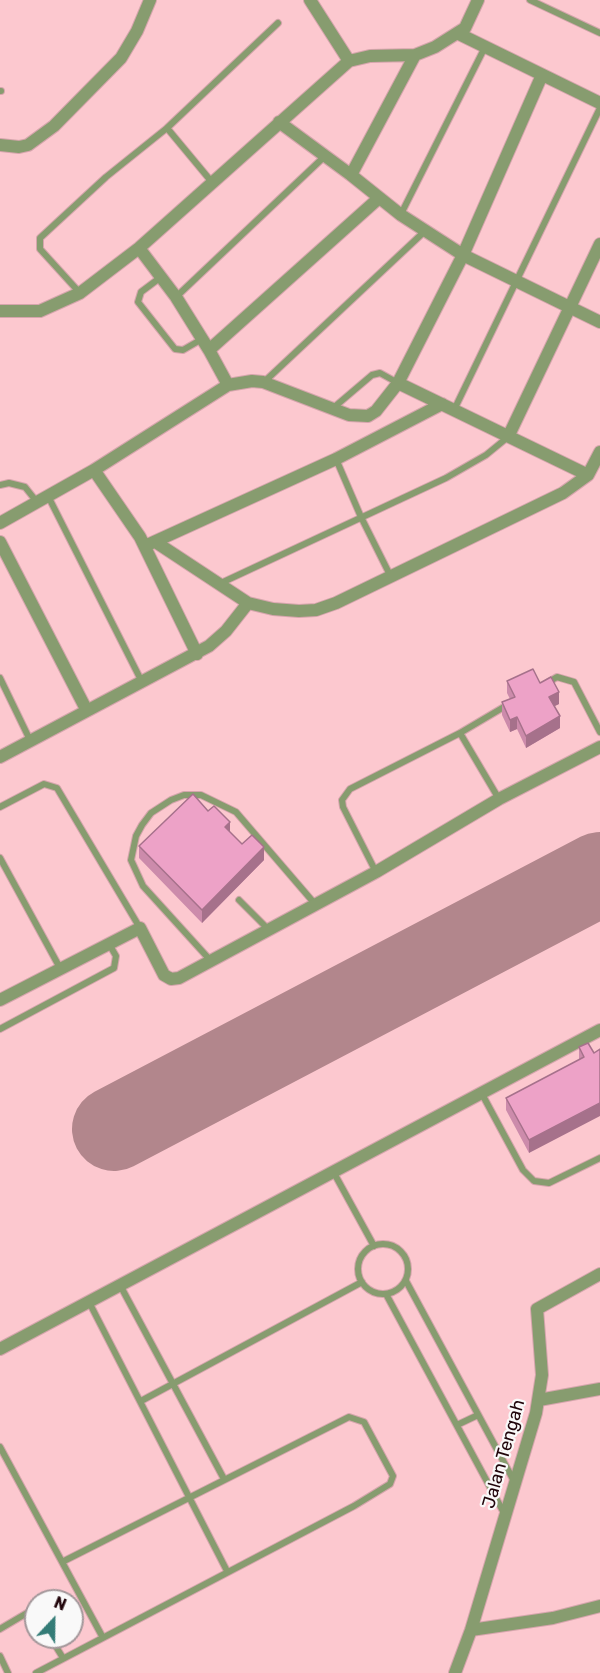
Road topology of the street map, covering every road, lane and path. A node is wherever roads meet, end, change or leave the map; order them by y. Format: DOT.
graph roads {
  1 [pos="150,0"];
  2 [pos="310,0"];
  3 [pos="478,0"];
  4 [pos="530,0"];
  5 [pos="278,23"];
  6 [pos="600,33"];
  7 [pos="459,34"];
  8 [pos="485,47"];
  9 [pos="415,55"];
  10 [pos="349,61"];
  11 [pos="542,75"];
  12 [pos="600,103"];
  13 [pos="600,108"];
  14 [pos="279,122"];
  15 [pos="166,128"];
  16 [pos="0,145"];
  17 [pos="325,156"];
  18 [pos="351,175"];
  19 [pos="211,181"];
  20 [pos="379,198"];
  21 [pos="401,215"];
  22 [pos="426,231"];
  23 [pos="600,243"];
  24 [pos="139,248"];
  25 [pos="463,255"];
  26 [pos="161,277"];
  27 [pos="516,283"];
  28 [pos="80,293"];
  29 [pos="176,297"];
  30 [pos="570,309"];
  31 [pos="0,311"];
  32 [pos="600,322"];
  33 [pos="202,339"];
  34 [pos="209,350"];
  35 [pos="263,382"];
  36 [pos="398,383"];
  37 [pos="228,385"];
  38 [pos="442,404"];
  39 [pos="331,410"];
  40 [pos="454,410"];
  41 [pos="509,435"];
  42 [pos="600,452"];
  43 [pos="336,459"];
  44 [pos="94,470"];
  45 [pos="588,475"];
  46 [pos="0,485"];
  47 [pos="42,498"];
  48 [pos="361,517"];
  49 [pos="0,523"];
  50 [pos="0,542"];
  51 [pos="151,544"];
  52 [pos="390,574"];
  53 [pos="221,583"];
  54 [pos="248,603"];
  55 [pos="197,654"];
  56 [pos="0,678"];
  57 [pos="141,680"];
  58 [pos="537,688"];
  59 [pos="517,700"];
  60 [pos="86,709"];
  61 [pos="600,732"];
  62 [pos="460,733"];
  63 [pos="30,740"];
  64 [pos="600,747"];
  65 [pos="0,757"];
  66 [pos="499,799"];
  67 [pos="0,807"];
  68 [pos="0,858"];
  69 [pos="376,872"];
  70 [pos="239,900"];
  71 [pos="315,904"];
  72 [pos="140,928"];
  73 [pos="268,930"];
  74 [pos="109,944"];
  75 [pos="211,961"];
  76 [pos="60,968"];
  77 [pos="0,1000"];
  78 [pos="0,1029"];
  79 [pos="600,1030"];
  80 [pos="482,1094"];
  81 [pos="600,1158"];
  82 [pos="334,1173"];
  83 [pos="374,1245"];
  84 [pos="600,1274"];
  85 [pos="406,1281"];
  86 [pos="362,1282"];
  87 [pos="120,1284"];
  88 [pos="387,1294"];
  89 [pos="88,1301"];
  90 [pos="0,1349"];
  91 [pos="174,1384"];
  92 [pos="600,1389"];
  93 [pos="538,1400"];
  94 [pos="141,1401"];
  95 [pos="478,1415"];
  96 [pos="457,1425"];
  97 [pos="0,1447"];
  98 [pos="224,1479"];
  99 [pos="515,1483"];
  100 [pos="190,1497"];
  101 [pos="505,1517"];
  102 [pos="62,1562"];
  103 [pos="227,1571"];
  104 [pos="600,1606"];
  105 [pos="24,1615"];
  106 [pos="0,1629"];
  107 [pos="471,1630"];
  108 [pos="102,1636"];
  109 [pos="57,1649"];
  110 [pos="0,1656"];
  111 [pos="63,1658"];
  112 [pos="8,1673"];
  113 [pos="36,1673"];
  114 [pos="455,1673"];
  1 -- 16 [label="street"];
  2 -- 10 [label="street"];
  3 -- 7 [label="street"];
  4 -- 6 [label="lane"];
  5 -- 15 [label="lane"];
  7 -- 8 [label="street"];
  7 -- 9 [label="street"];
  8 -- 11 [label="street"];
  8 -- 21 [label="lane"];
  9 -- 10 [label="street"];
  9 -- 18 [label="street"];
  10 -- 14 [label="street"];
  11 -- 12 [label="street"];
  11 -- 25 [label="street"];
  13 -- 27 [label="lane"];
  14 -- 17 [label="street"];
  14 -- 19 [label="street"];
  15 -- 19 [label="lane"];
  15 -- 28 [label="lane"];
  17 -- 18 [label="street"];
  17 -- 29 [label="lane"];
  18 -- 20 [label="street"];
  19 -- 24 [label="street"];
  20 -- 21 [label="street"];
  20 -- 34 [label="street"];
  21 -- 22 [label="street"];
  22 -- 25 [label="street"];
  22 -- 35 [label="lane"];
  23 -- 30 [label="street"];
  24 -- 26 [label="street"];
  24 -- 28 [label="street"];
  25 -- 27 [label="street"];
  25 -- 36 [label="street"];
  26 -- 29 [label="street"];
  26 -- 33 [label="lane"];
  27 -- 30 [label="street"];
  27 -- 40 [label="lane"];
  28 -- 31 [label="street"];
  29 -- 33 [label="street"];
  30 -- 32 [label="street"];
  30 -- 41 [label="street"];
  33 -- 34 [label="street"];
  34 -- 37 [label="street"];
  35 -- 37 [label="street"];
  35 -- 39 [label="street"];
  36 -- 38 [label="street"];
  36 -- 39 [label="lane"];
  36 -- 39 [label="street"];
  37 -- 44 [label="street"];
  38 -- 40 [label="street"];
  38 -- 43 [label="street"];
  40 -- 41 [label="street"];
  41 -- 45 [label="street"];
  41 -- 48 [label="lane"];
  42 -- 45 [label="street"];
  43 -- 48 [label="lane"];
  43 -- 51 [label="street"];
  44 -- 47 [label="street"];
  44 -- 51 [label="street"];
  45 -- 52 [label="street"];
  46 -- 47 [label="lane"];
  47 -- 49 [label="street"];
  47 -- 57 [label="lane"];
  48 -- 52 [label="lane"];
  48 -- 53 [label="lane"];
  50 -- 60 [label="street"];
  51 -- 53 [label="street"];
  51 -- 55 [label="street"];
  52 -- 54 [label="street"];
  53 -- 54 [label="street"];
  54 -- 55 [label="street"];
  55 -- 57 [label="street"];
  56 -- 63 [label="lane"];
  57 -- 60 [label="street"];
  58 -- 61 [label="lane"];
  59 -- 62 [label="lane"];
  60 -- 63 [label="street"];
  62 -- 66 [label="lane"];
  62 -- 69 [label="lane"];
  63 -- 65 [label="street"];
  64 -- 66 [label="street"];
  66 -- 69 [label="street"];
  67 -- 72 [label="lane"];
  68 -- 76 [label="lane"];
  69 -- 71 [label="street"];
  70 -- 73 [label="lane"];
  71 -- 73 [label="street"];
  71 -- 75 [label="lane"];
  72 -- 74 [label="street"];
  72 -- 75 [label="street"];
  73 -- 75 [label="street"];
  74 -- 76 [label="street"];
  74 -- 78 [label="lane"];
  76 -- 77 [label="street"];
  79 -- 80 [label="street"];
  80 -- 81 [label="lane"];
  80 -- 82 [label="street"];
  82 -- 83 [label="lane"];
  82 -- 87 [label="street"];
  83 -- 85 [label="lane"];
  83 -- 86 [label="lane"];
  84 -- 93 [label="street, Jalan Tengah"];
  85 -- 88 [label="lane"];
  85 -- 95 [label="lane"];
  86 -- 88 [label="lane"];
  86 -- 91 [label="lane"];
  87 -- 89 [label="street"];
  87 -- 91 [label="lane"];
  88 -- 96 [label="lane"];
  89 -- 90 [label="street"];
  89 -- 94 [label="lane"];
  91 -- 94 [label="lane"];
  91 -- 98 [label="lane"];
  92 -- 93 [label="street"];
  93 -- 99 [label="street, Jalan Tengah"];
  94 -- 100 [label="lane"];
  95 -- 96 [label="lane"];
  95 -- 99 [label="lane"];
  96 -- 101 [label="lane"];
  97 -- 102 [label="lane"];
  98 -- 100 [label="lane"];
  98 -- 103 [label="lane"];
  99 -- 101 [label="street, Jalan Tengah"];
  100 -- 102 [label="lane"];
  100 -- 103 [label="lane"];
  101 -- 107 [label="street, Jalan Tengah"];
  102 -- 108 [label="lane"];
  103 -- 108 [label="lane"];
  104 -- 107 [label="street"];
  105 -- 106 [label="lane"];
  107 -- 114 [label="street, Jalan Tengah"];
  108 -- 111 [label="lane"];
  109 -- 111 [label="lane"];
  110 -- 112 [label="lane"];
  111 -- 113 [label="lane"];
}
